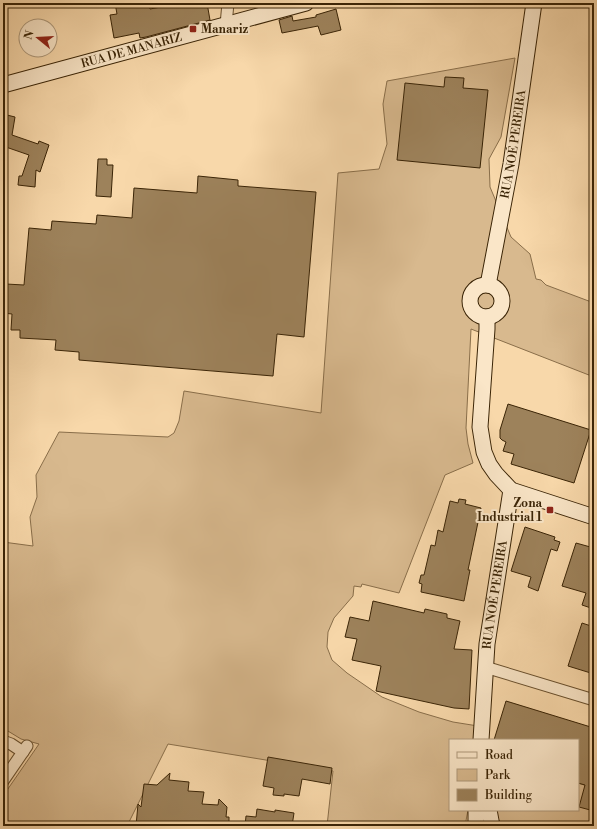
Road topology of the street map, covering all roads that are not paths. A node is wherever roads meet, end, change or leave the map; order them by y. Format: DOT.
graph roads {
  1 [pos="228,3"];
  2 [pos="306,3"];
  3 [pos="534,3"];
  4 [pos="226,25"];
  5 [pos="3,85"];
  6 [pos="488,285"];
  7 [pos="487,317"];
  8 [pos="512,490"];
  9 [pos="594,517"];
  10 [pos="485,667"];
  11 [pos="594,700"];
  12 [pos="481,739"];
  13 [pos="3,741"];
  14 [pos="3,781"];
  15 [pos="476,811"];
  16 [pos="489,811"];
  17 [pos="476,826"];
  18 [pos="492,826"];
  1 -- 4 [label="street"];
  2 -- 4 [label="street, RUA DE MANARIZ"];
  3 -- 6 [label="street, RUA NOÉ PEREIRA"];
  4 -- 5 [label="street, RUA DE MANARIZ"];
  6 -- 7 [label="street"];
  6 -- 7 [label="street"];
  7 -- 8 [label="street"];
  8 -- 9 [label="street"];
  8 -- 10 [label="street, RUA NOÉ PEREIRA"];
  10 -- 11 [label="street"];
  10 -- 12 [label="street, RUA NOÉ PEREIRA"];
  13 -- 14 [label="street"];
  15 -- 17 [label="street"];
  16 -- 18 [label="street"];
}
